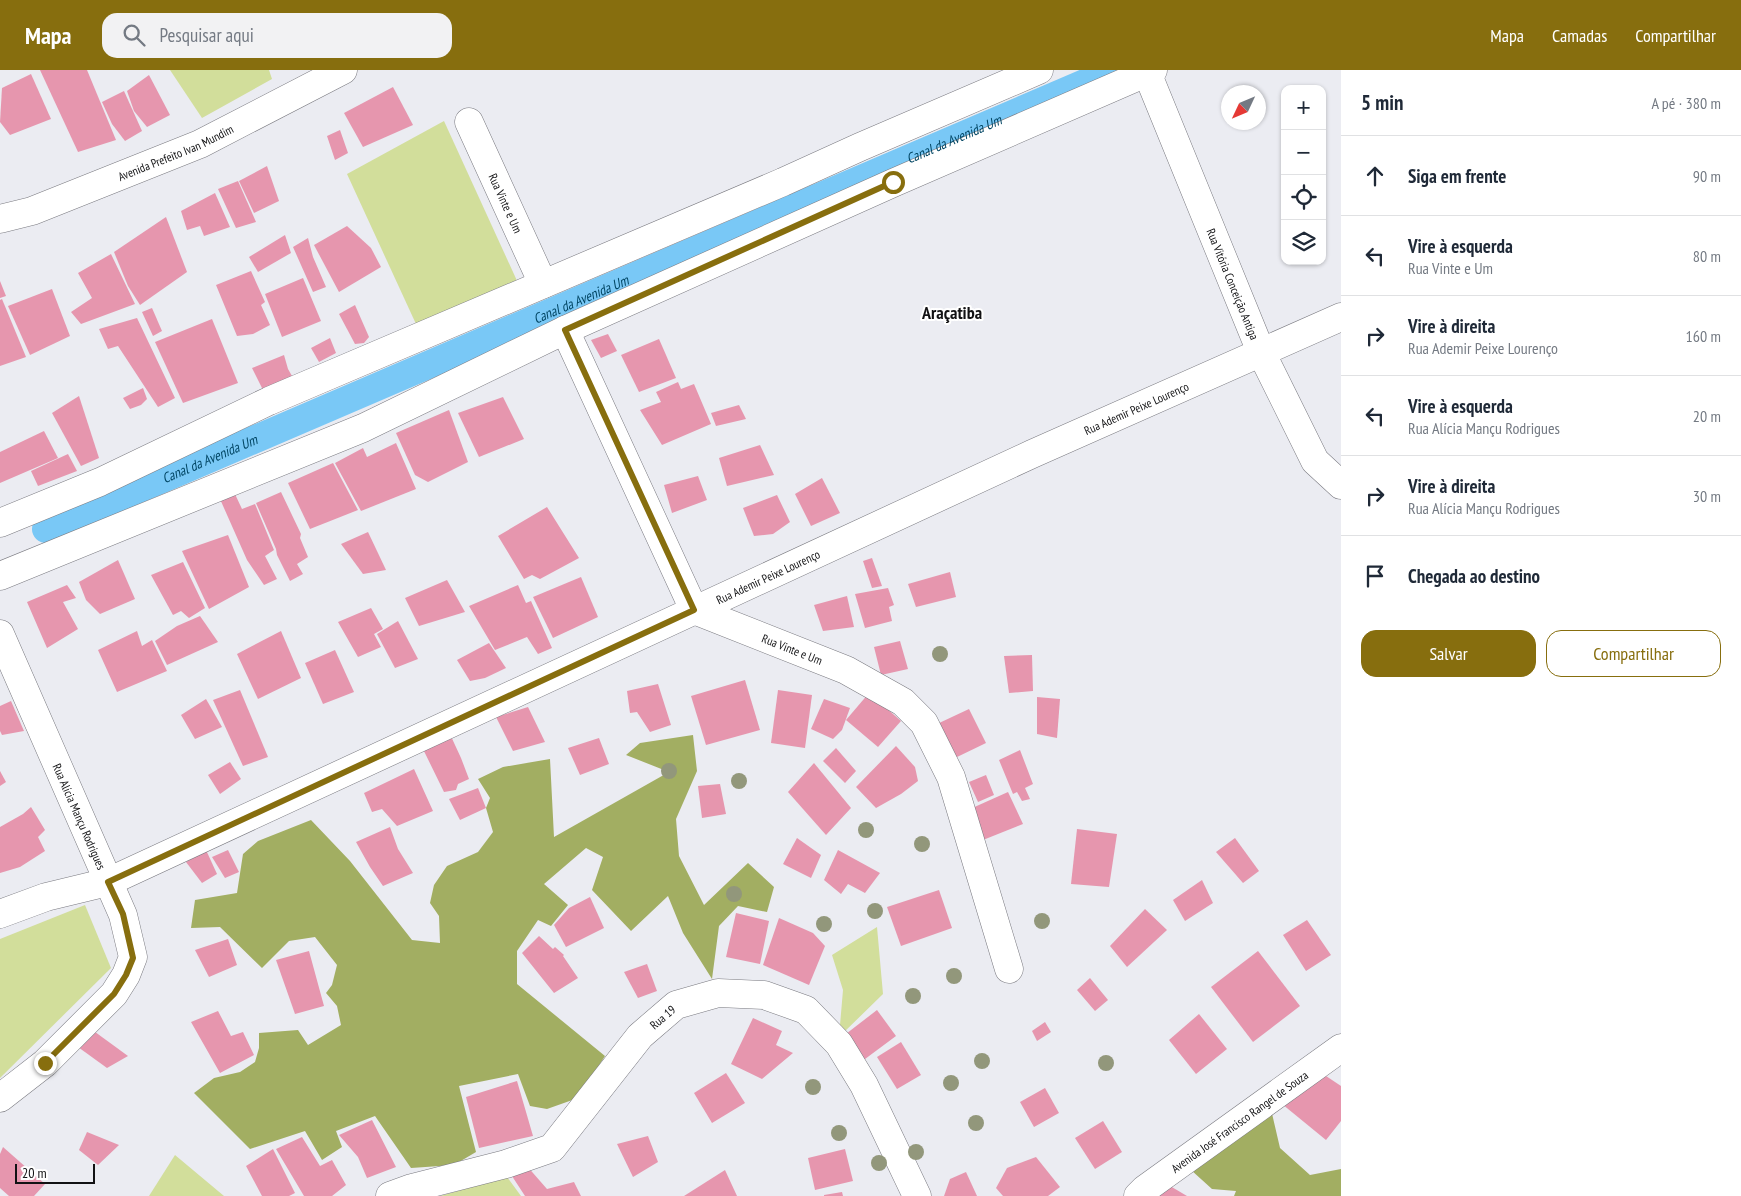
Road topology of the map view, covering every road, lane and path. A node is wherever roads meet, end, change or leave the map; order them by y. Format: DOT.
graph roads {
  1 [pos="343,70"];
  2 [pos="1039,70"];
  3 [pos="1149,71"];
  4 [pos="469,122"];
  5 [pos="0,219"];
  6 [pos="542,284"];
  7 [pos="1341,317"];
  8 [pos="565,330"];
  9 [pos="1261,352"];
  10 [pos="1341,485"];
  11 [pos="0,523"];
  12 [pos="0,576"];
  13 [pos="694,610"];
  14 [pos="0,634"];
  15 [pos="108,882"];
  16 [pos="0,914"];
  17 [pos="1009,970"];
  18 [pos="1341,1048"];
  19 [pos="0,1098"];
  20 [pos="390,1196"];
  21 [pos="917,1196"];
  22 [pos="1138,1196"];
  1 -- 5 [label="street, Avenida Prefeito Ivan Mundim"];
  2 -- 6 [label="street"];
  3 -- 8 [label="street"];
  3 -- 9 [label="street, Rua Vitória Conceição Antiga"];
  4 -- 6 [label="street, Rua Vinte e Um"];
  6 -- 11 [label="street"];
  7 -- 9 [label="street, Rua Ademir Peixe Lourenço"];
  8 -- 12 [label="street"];
  8 -- 13 [label="street"];
  9 -- 10 [label="street, Rua Vitória Conceição Antiga"];
  9 -- 13 [label="street, Rua Ademir Peixe Lourenço"];
  13 -- 15 [label="street, Rua Ademir Peixe Lourenço"];
  13 -- 17 [label="street, Rua Vinte e Um"];
  14 -- 15 [label="street, Rua Alícia Mançu Rodrigues"];
  15 -- 16 [label="street, Rua Ademir Peixe Lourenço"];
  15 -- 19 [label="street, Rua Alícia Mançu Rodrigues"];
  18 -- 22 [label="street, Avenida José Francisco Rangel de Souza"];
  20 -- 21 [label="street, Rua 19"];
}
